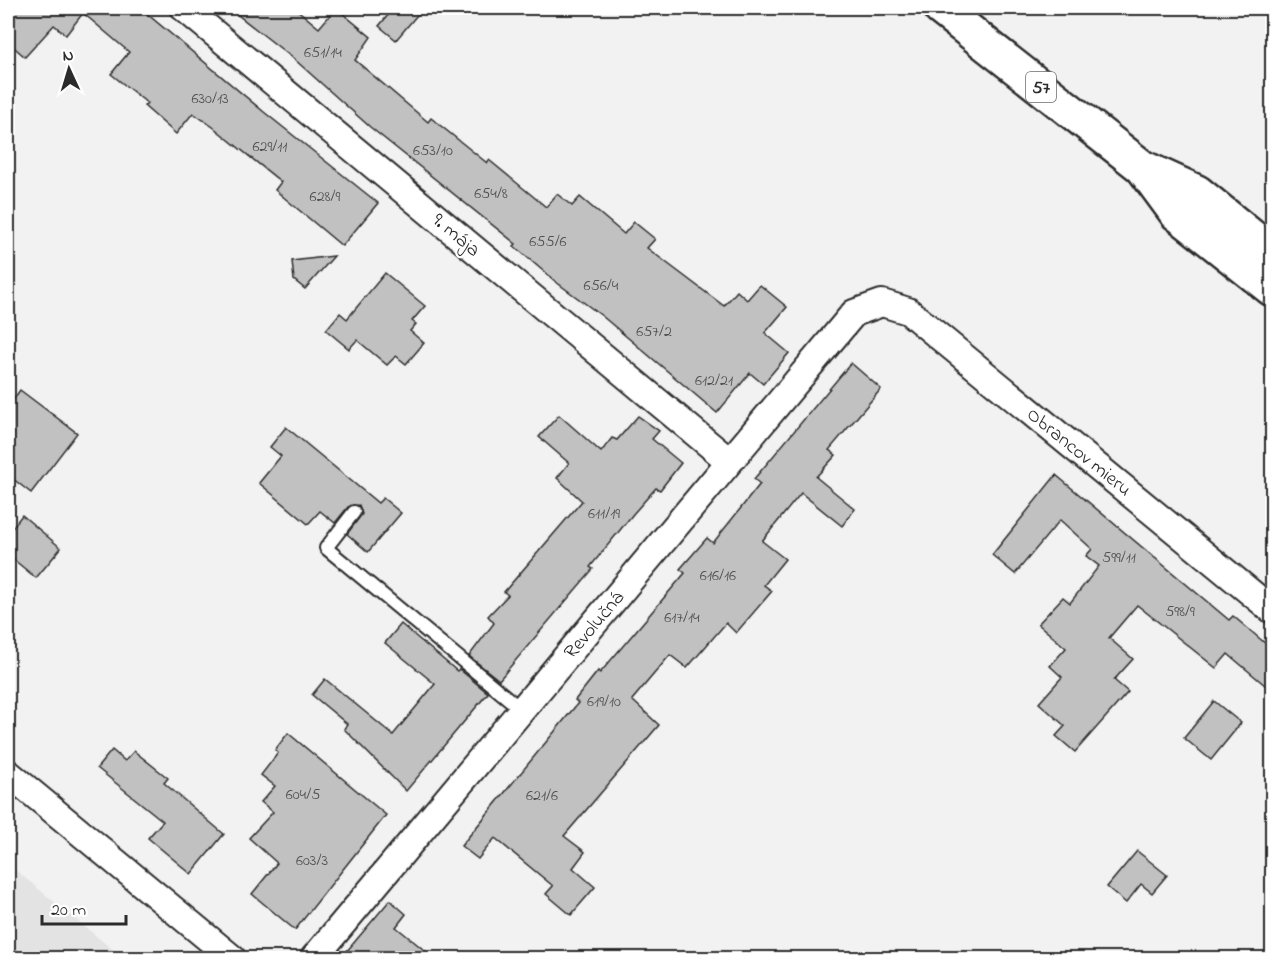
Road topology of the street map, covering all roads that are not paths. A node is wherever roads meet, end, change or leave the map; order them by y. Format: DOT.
graph roads {
  1 [pos="184,8"];
  2 [pos="940,8"];
  3 [pos="1142,167"];
  4 [pos="1272,253"];
  5 [pos="1272,289"];
  6 [pos="882,303"];
  7 [pos="729,461"];
  8 [pos="354,512"];
  9 [pos="1272,610"];
  10 [pos="522,710"];
  11 [pos="8,773"];
  12 [pos="232,958"];
  13 [pos="314,958"];
  1 -- 7 [label="street, 9. mája"];
  2 -- 3 [label="main road, 57"];
  3 -- 4 [label="main road, 57"];
  3 -- 5 [label="main road, 57"];
  6 -- 7 [label="street, Revolučná"];
  6 -- 9 [label="street, Obrancov mieru"];
  7 -- 10 [label="street, Revolučná"];
  8 -- 10 [label="lane"];
  10 -- 13 [label="street, Revolučná"];
  11 -- 12 [label="street"];
}
